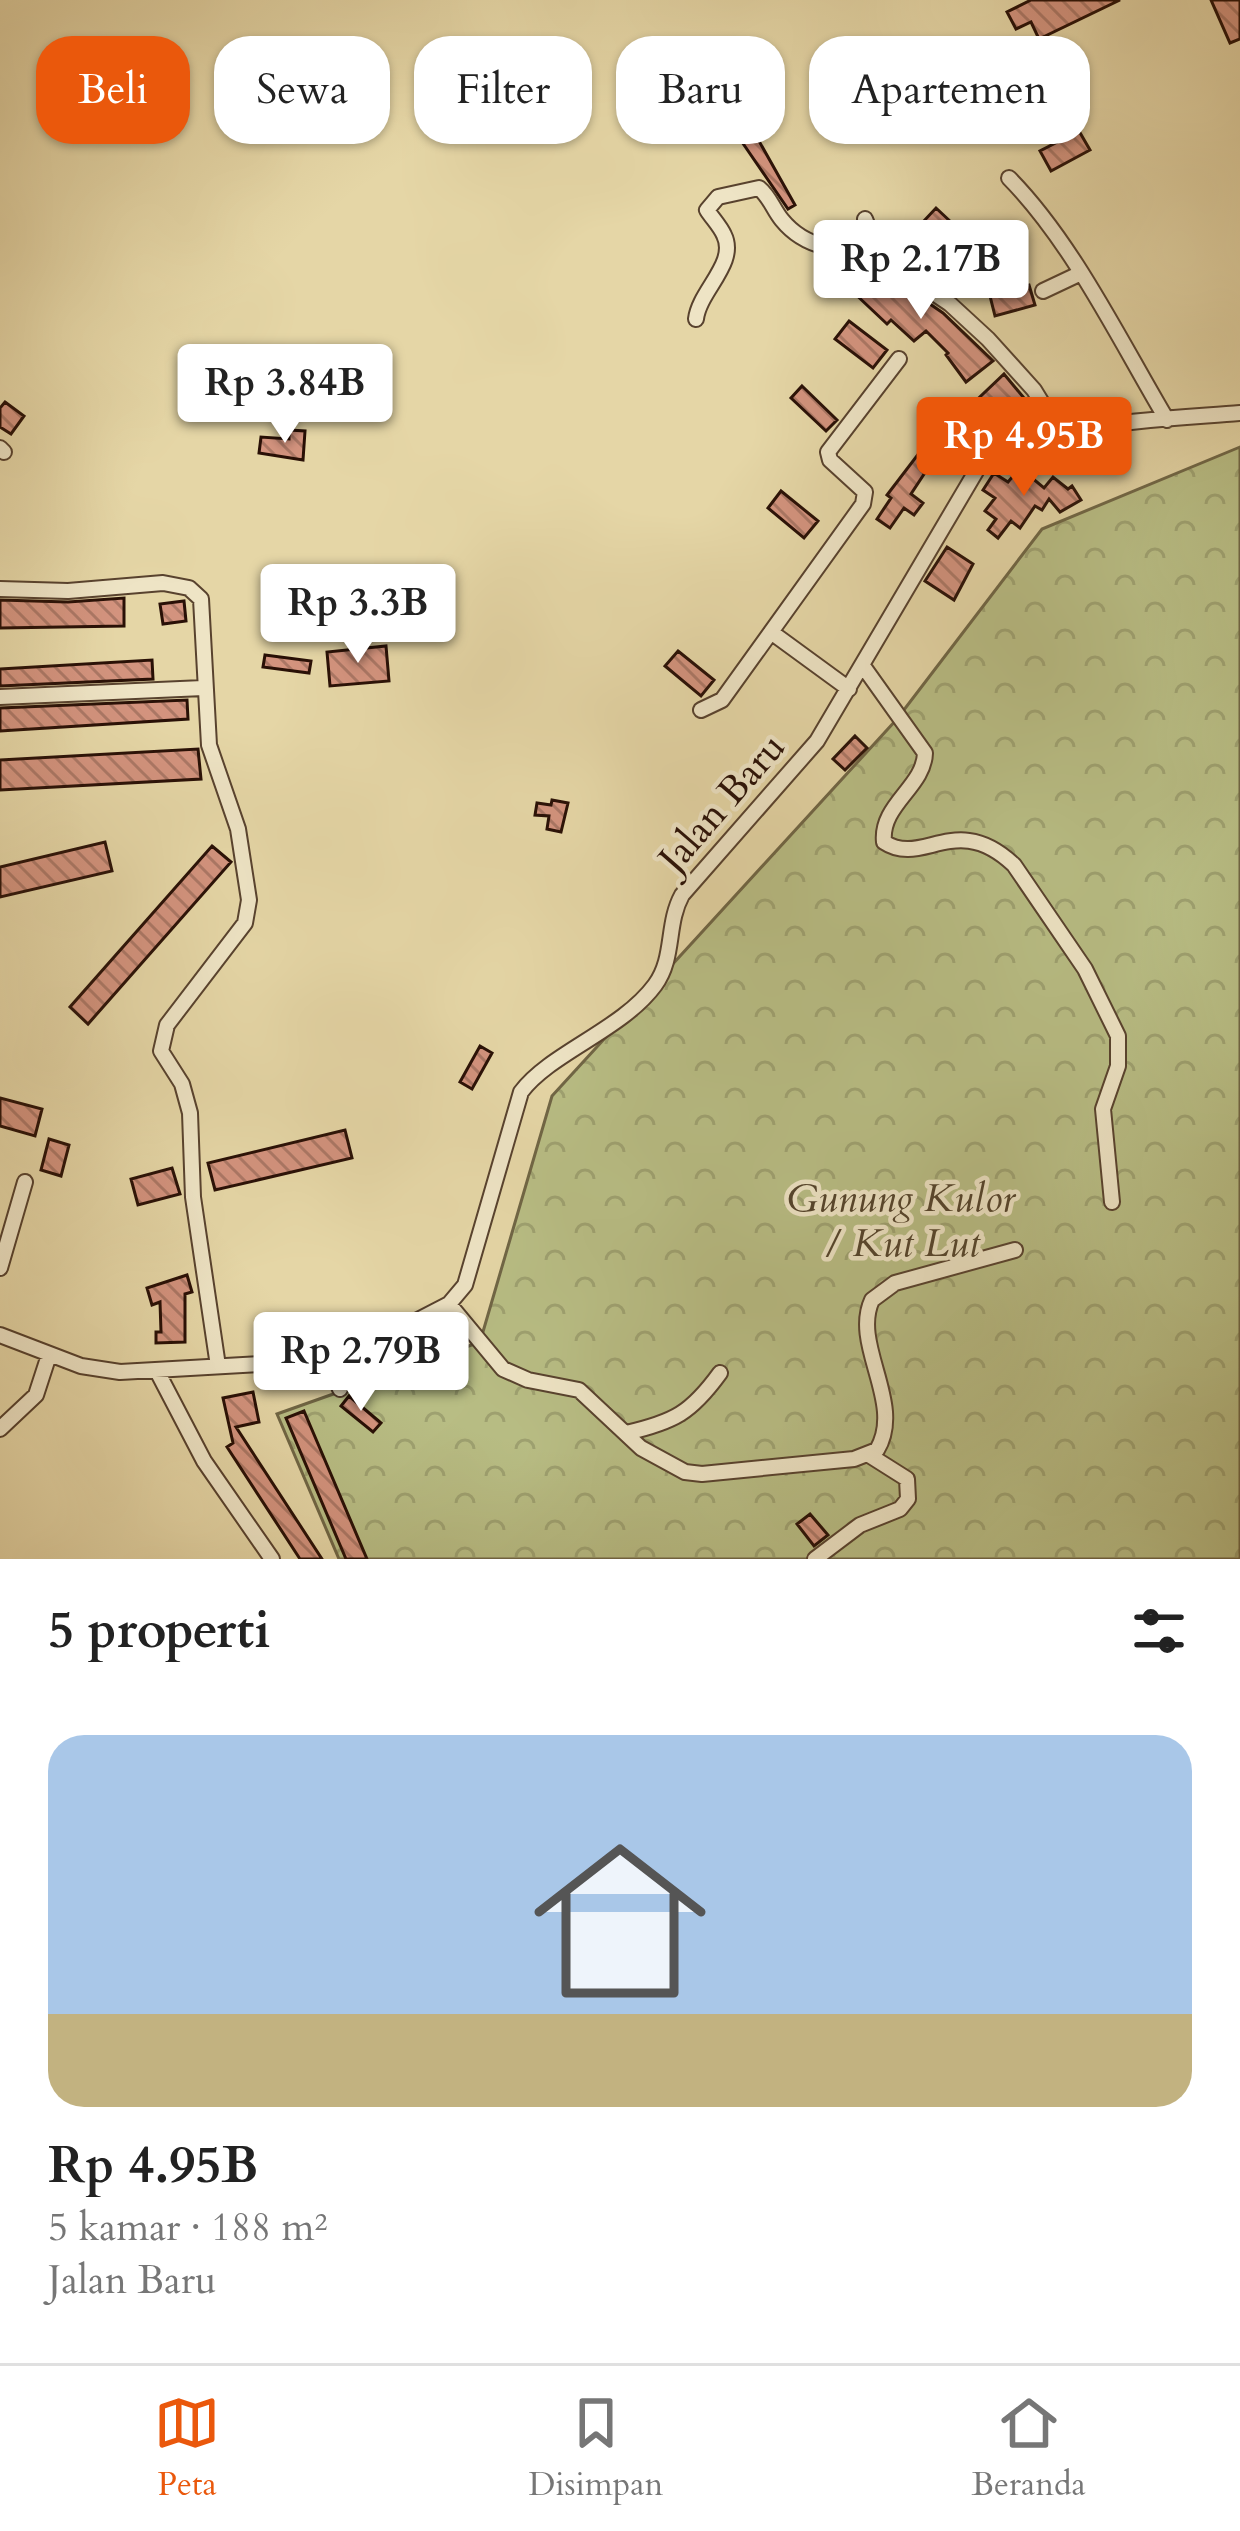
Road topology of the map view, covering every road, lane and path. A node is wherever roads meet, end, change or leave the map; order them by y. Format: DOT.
graph roads {
  1 [pos="1010,178"];
  2 [pos="866,219"];
  3 [pos="873,244"];
  4 [pos="850,250"];
  5 [pos="1079,274"];
  6 [pos="831,282"];
  7 [pos="1043,291"];
  8 [pos="696,319"];
  9 [pos="898,359"];
  10 [pos="1240,413"];
  11 [pos="1168,420"];
  12 [pos="1061,434"];
  13 [pos="0,589"];
  14 [pos="771,632"];
  15 [pos="862,666"];
  16 [pos="203,688"];
  17 [pos="849,689"];
  18 [pos="0,697"];
  19 [pos="701,710"];
  20 [pos="25,1182"];
  21 [pos="1112,1202"];
  22 [pos="1015,1250"];
  23 [pos="0,1268"];
  24 [pos="449,1304"];
  25 [pos="0,1335"];
  26 [pos="49,1355"];
  27 [pos="328,1360"];
  28 [pos="218,1366"];
  29 [pos="157,1371"];
  30 [pos="720,1373"];
  31 [pos="340,1389"];
  32 [pos="0,1429"];
  33 [pos="626,1433"];
  34 [pos="869,1455"];
  35 [pos="272,1559"];
  36 [pos="815,1559"];
  1 -- 5 [label="street"];
  2 -- 3 [label="street"];
  3 -- 4 [label="street"];
  3 -- 12 [label="street"];
  4 -- 6 [label="street"];
  4 -- 8 [label="street"];
  5 -- 7 [label="street"];
  5 -- 11 [label="street"];
  9 -- 14 [label="street"];
  10 -- 11 [label="street, Jalan Baru"];
  11 -- 12 [label="street, Jalan Baru"];
  12 -- 15 [label="street, Jalan Baru"];
  13 -- 16 [label="street"];
  14 -- 17 [label="street"];
  14 -- 19 [label="street"];
  15 -- 17 [label="street, Jalan Baru"];
  15 -- 21 [label="street"];
  16 -- 18 [label="street"];
  16 -- 28 [label="street"];
  17 -- 24 [label="street, Jalan Baru"];
  20 -- 23 [label="street"];
  22 -- 34 [label="street"];
  24 -- 27 [label="street"];
  24 -- 33 [label="street"];
  25 -- 26 [label="street"];
  26 -- 29 [label="street"];
  26 -- 32 [label="street"];
  27 -- 28 [label="street"];
  27 -- 31 [label="street"];
  28 -- 29 [label="street"];
  29 -- 35 [label="street"];
  30 -- 33 [label="street"];
  33 -- 34 [label="street"];
  34 -- 36 [label="street"];
}
